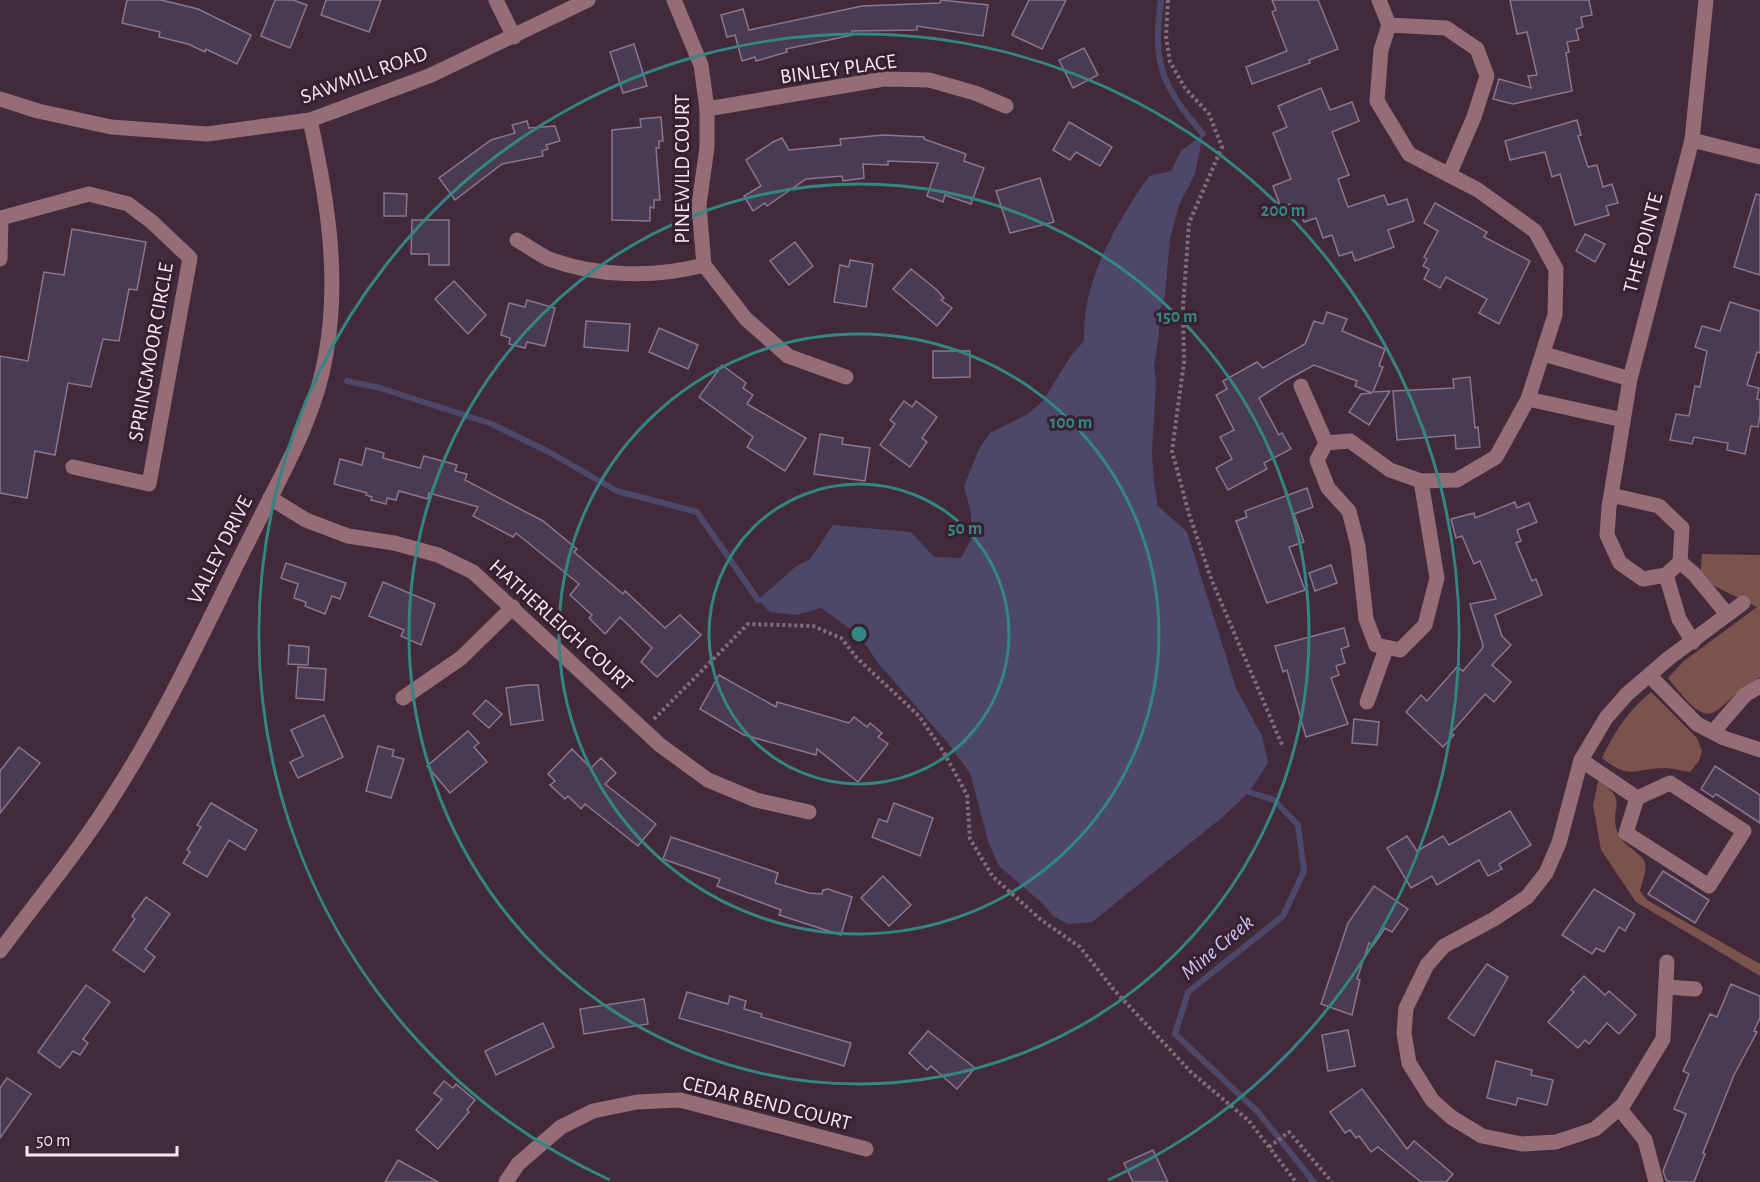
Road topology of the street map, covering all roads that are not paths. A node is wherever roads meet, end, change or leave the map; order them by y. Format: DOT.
graph roads {
  1 [pos="496,0"];
  2 [pos="588,0"];
  3 [pos="674,0"];
  4 [pos="1379,0"];
  5 [pos="1706,0"];
  6 [pos="1389,25"];
  7 [pos="514,37"];
  8 [pos="0,99"];
  9 [pos="1006,106"];
  10 [pos="707,109"];
  11 [pos="310,120"];
  12 [pos="1692,140"];
  13 [pos="1760,157"];
  14 [pos="1449,175"];
  15 [pos="1,218"];
  16 [pos="517,240"];
  17 [pos="0,259"];
  18 [pos="704,265"];
  19 [pos="1544,354"];
  20 [pos="846,377"];
  21 [pos="1630,379"];
  22 [pos="1301,386"];
  23 [pos="1528,399"];
  24 [pos="1623,420"];
  25 [pos="1326,443"];
  26 [pos="72,467"];
  27 [pos="1421,482"];
  28 [pos="1611,495"];
  29 [pos="270,498"];
  30 [pos="1680,562"];
  31 [pos="1666,575"];
  32 [pos="1743,603"];
  33 [pos="513,607"];
  34 [pos="1727,614"];
  35 [pos="1693,642"];
  36 [pos="1386,649"];
  37 [pos="1650,676"];
  38 [pos="1760,686"];
  39 [pos="403,698"];
  40 [pos="1367,702"];
  41 [pos="1713,732"];
  42 [pos="1760,750"];
  43 [pos="1581,760"];
  44 [pos="1637,798"];
  45 [pos="809,812"];
  46 [pos="0,951"];
  47 [pos="1667,962"];
  48 [pos="1667,987"];
  49 [pos="1695,989"];
  50 [pos="1619,1108"];
  51 [pos="866,1149"];
  52 [pos="506,1182"];
  53 [pos="1656,1182"];
  1 -- 7 [label="street"];
  2 -- 7 [label="street, SAWMILL ROAD"];
  3 -- 10 [label="street, PINEWILD COURT"];
  4 -- 6 [label="street"];
  5 -- 12 [label="street, THE POINTE"];
  6 -- 14 [label="street"];
  6 -- 14 [label="street"];
  7 -- 11 [label="street, SAWMILL ROAD"];
  8 -- 11 [label="street, SAWMILL ROAD"];
  9 -- 10 [label="street, BINLEY PLACE"];
  10 -- 18 [label="street, PINEWILD COURT"];
  11 -- 29 [label="street, VALLEY DRIVE"];
  12 -- 13 [label="street"];
  12 -- 21 [label="street, THE POINTE"];
  14 -- 19 [label="street"];
  15 -- 17 [label="street, SPRINGMOOR CIRCLE"];
  15 -- 26 [label="street, SPRINGMOOR CIRCLE"];
  16 -- 18 [label="street"];
  18 -- 20 [label="street, PINEWILD COURT"];
  19 -- 21 [label="street"];
  19 -- 23 [label="street"];
  21 -- 24 [label="street, THE POINTE"];
  22 -- 25 [label="street"];
  23 -- 24 [label="street"];
  23 -- 27 [label="street"];
  24 -- 28 [label="street, THE POINTE"];
  25 -- 27 [label="street"];
  25 -- 36 [label="street"];
  27 -- 36 [label="street"];
  28 -- 30 [label="street"];
  28 -- 31 [label="street, THE POINTE"];
  29 -- 33 [label="street, HATHERLEIGH COURT"];
  29 -- 46 [label="street, VALLEY DRIVE"];
  30 -- 31 [label="street"];
  30 -- 34 [label="street"];
  31 -- 35 [label="street"];
  32 -- 34 [label="street"];
  33 -- 39 [label="street"];
  33 -- 45 [label="street, HATHERLEIGH COURT"];
  34 -- 35 [label="street"];
  35 -- 37 [label="street"];
  36 -- 40 [label="street"];
  37 -- 41 [label="street"];
  37 -- 43 [label="street"];
  38 -- 41 [label="street"];
  41 -- 42 [label="street"];
  43 -- 44 [label="street"];
  43 -- 50 [label="street"];
  44 -- 44 [label="street"];
  47 -- 48 [label="street"];
  48 -- 49 [label="street"];
  48 -- 50 [label="street"];
  50 -- 53 [label="street"];
  51 -- 52 [label="street, CEDAR BEND COURT"];
}
